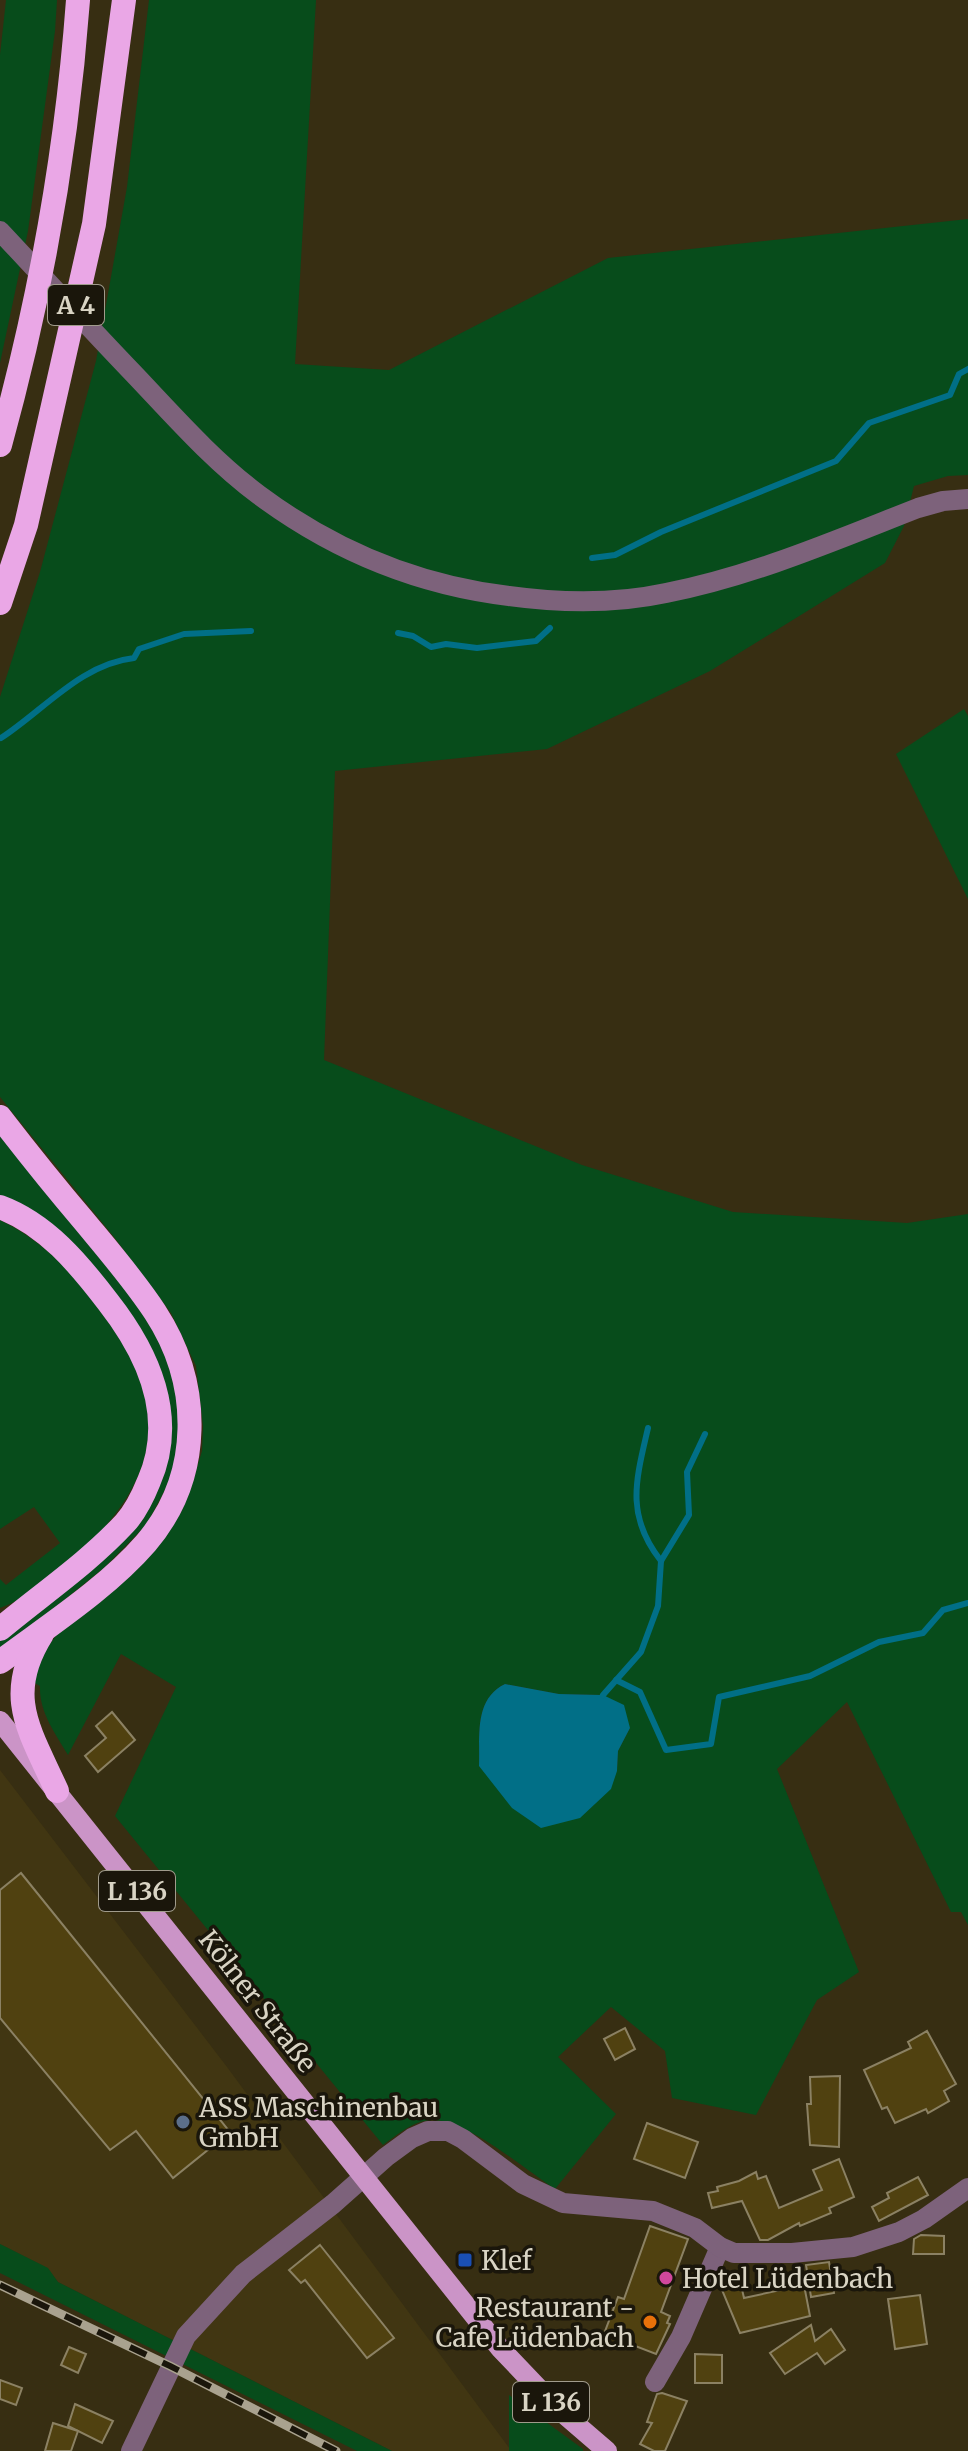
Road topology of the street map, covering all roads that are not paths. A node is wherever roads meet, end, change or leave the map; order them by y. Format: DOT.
graph roads {
  1 [pos="78,0"];
  2 [pos="124,0"];
  3 [pos="0,231"];
  4 [pos="0,445"];
  5 [pos="968,499"];
  6 [pos="0,603"];
  7 [pos="0,1117"];
  8 [pos="0,1207"];
  9 [pos="24,1609"];
  10 [pos="0,1617"];
  11 [pos="45,1628"];
  12 [pos="0,1629"];
  13 [pos="0,1662"];
  14 [pos="0,1721"];
  15 [pos="57,1791"];
  16 [pos="363,2177"];
  17 [pos="968,2188"];
  18 [pos="720,2247"];
  19 [pos="655,2382"];
  20 [pos="131,2451"];
  21 [pos="607,2451"];
  1 -- 4 [label="highway, A 4"];
  2 -- 6 [label="highway, A 4"];
  3 -- 5 [label="street"];
  7 -- 11 [label="highway"];
  8 -- 9 [label="highway"];
  9 -- 10 [label="highway"];
  9 -- 12 [label="highway"];
  11 -- 13 [label="highway"];
  11 -- 15 [label="highway"];
  14 -- 15 [label="main road, Kölner Straße / L 136"];
  15 -- 16 [label="main road, Kölner Straße / L 136"];
  16 -- 18 [label="street"];
  16 -- 20 [label="street"];
  16 -- 21 [label="main road, Kölner Straße / L 136"];
  17 -- 18 [label="street"];
  18 -- 19 [label="street"];
}
